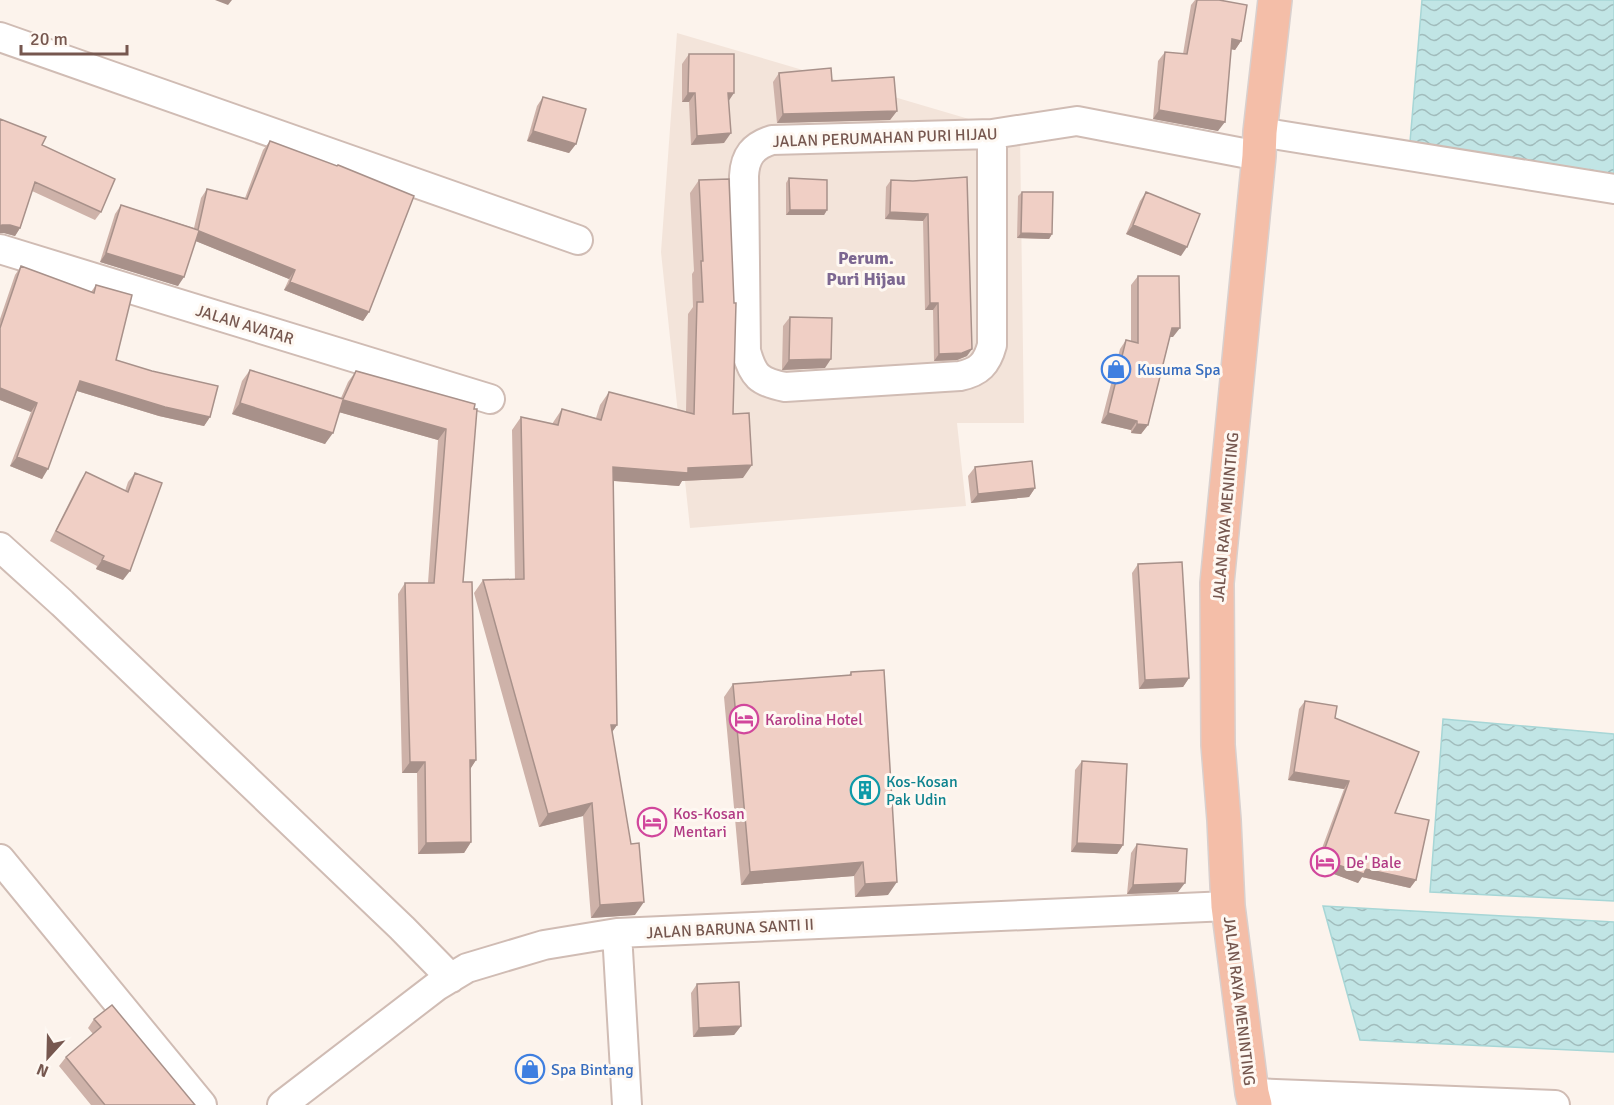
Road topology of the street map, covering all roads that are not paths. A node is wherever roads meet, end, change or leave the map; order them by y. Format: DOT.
graph roads {
  1 [pos="1275,0"];
  2 [pos="0,37"];
  3 [pos="992,134"];
  4 [pos="1260,144"];
  5 [pos="1614,189"];
  6 [pos="578,240"];
  7 [pos="0,249"];
  8 [pos="489,399"];
  9 [pos="0,547"];
  10 [pos="0,859"];
  11 [pos="1228,906"];
  12 [pos="617,933"];
  13 [pos="451,978"];
  14 [pos="1254,1099"];
  15 [pos="202,1105"];
  16 [pos="282,1105"];
  17 [pos="627,1105"];
  18 [pos="1555,1105"];
  1 -- 4 [label="highway, JALAN RAYA MENINTING"];
  2 -- 6 [label="street"];
  3 -- 3 [label="street, JALAN PERUMAHAN PURI HIJAU"];
  3 -- 4 [label="street, JALAN PERUMAHAN PURI HIJAU"];
  4 -- 5 [label="street, JALAN PERUMAHAN PURI HIJAU"];
  4 -- 11 [label="highway, JALAN RAYA MENINTING"];
  7 -- 8 [label="street, JALAN AVATAR"];
  9 -- 13 [label="street"];
  10 -- 15 [label="street"];
  11 -- 12 [label="street, JALAN BARUNA SANTI II"];
  11 -- 14 [label="highway, JALAN RAYA MENINTING"];
  12 -- 13 [label="street, JALAN BARUNA SANTI II"];
  12 -- 17 [label="street"];
  13 -- 16 [label="street, JALAN BARUNA SANTI II"];
  14 -- 18 [label="street"];
}
